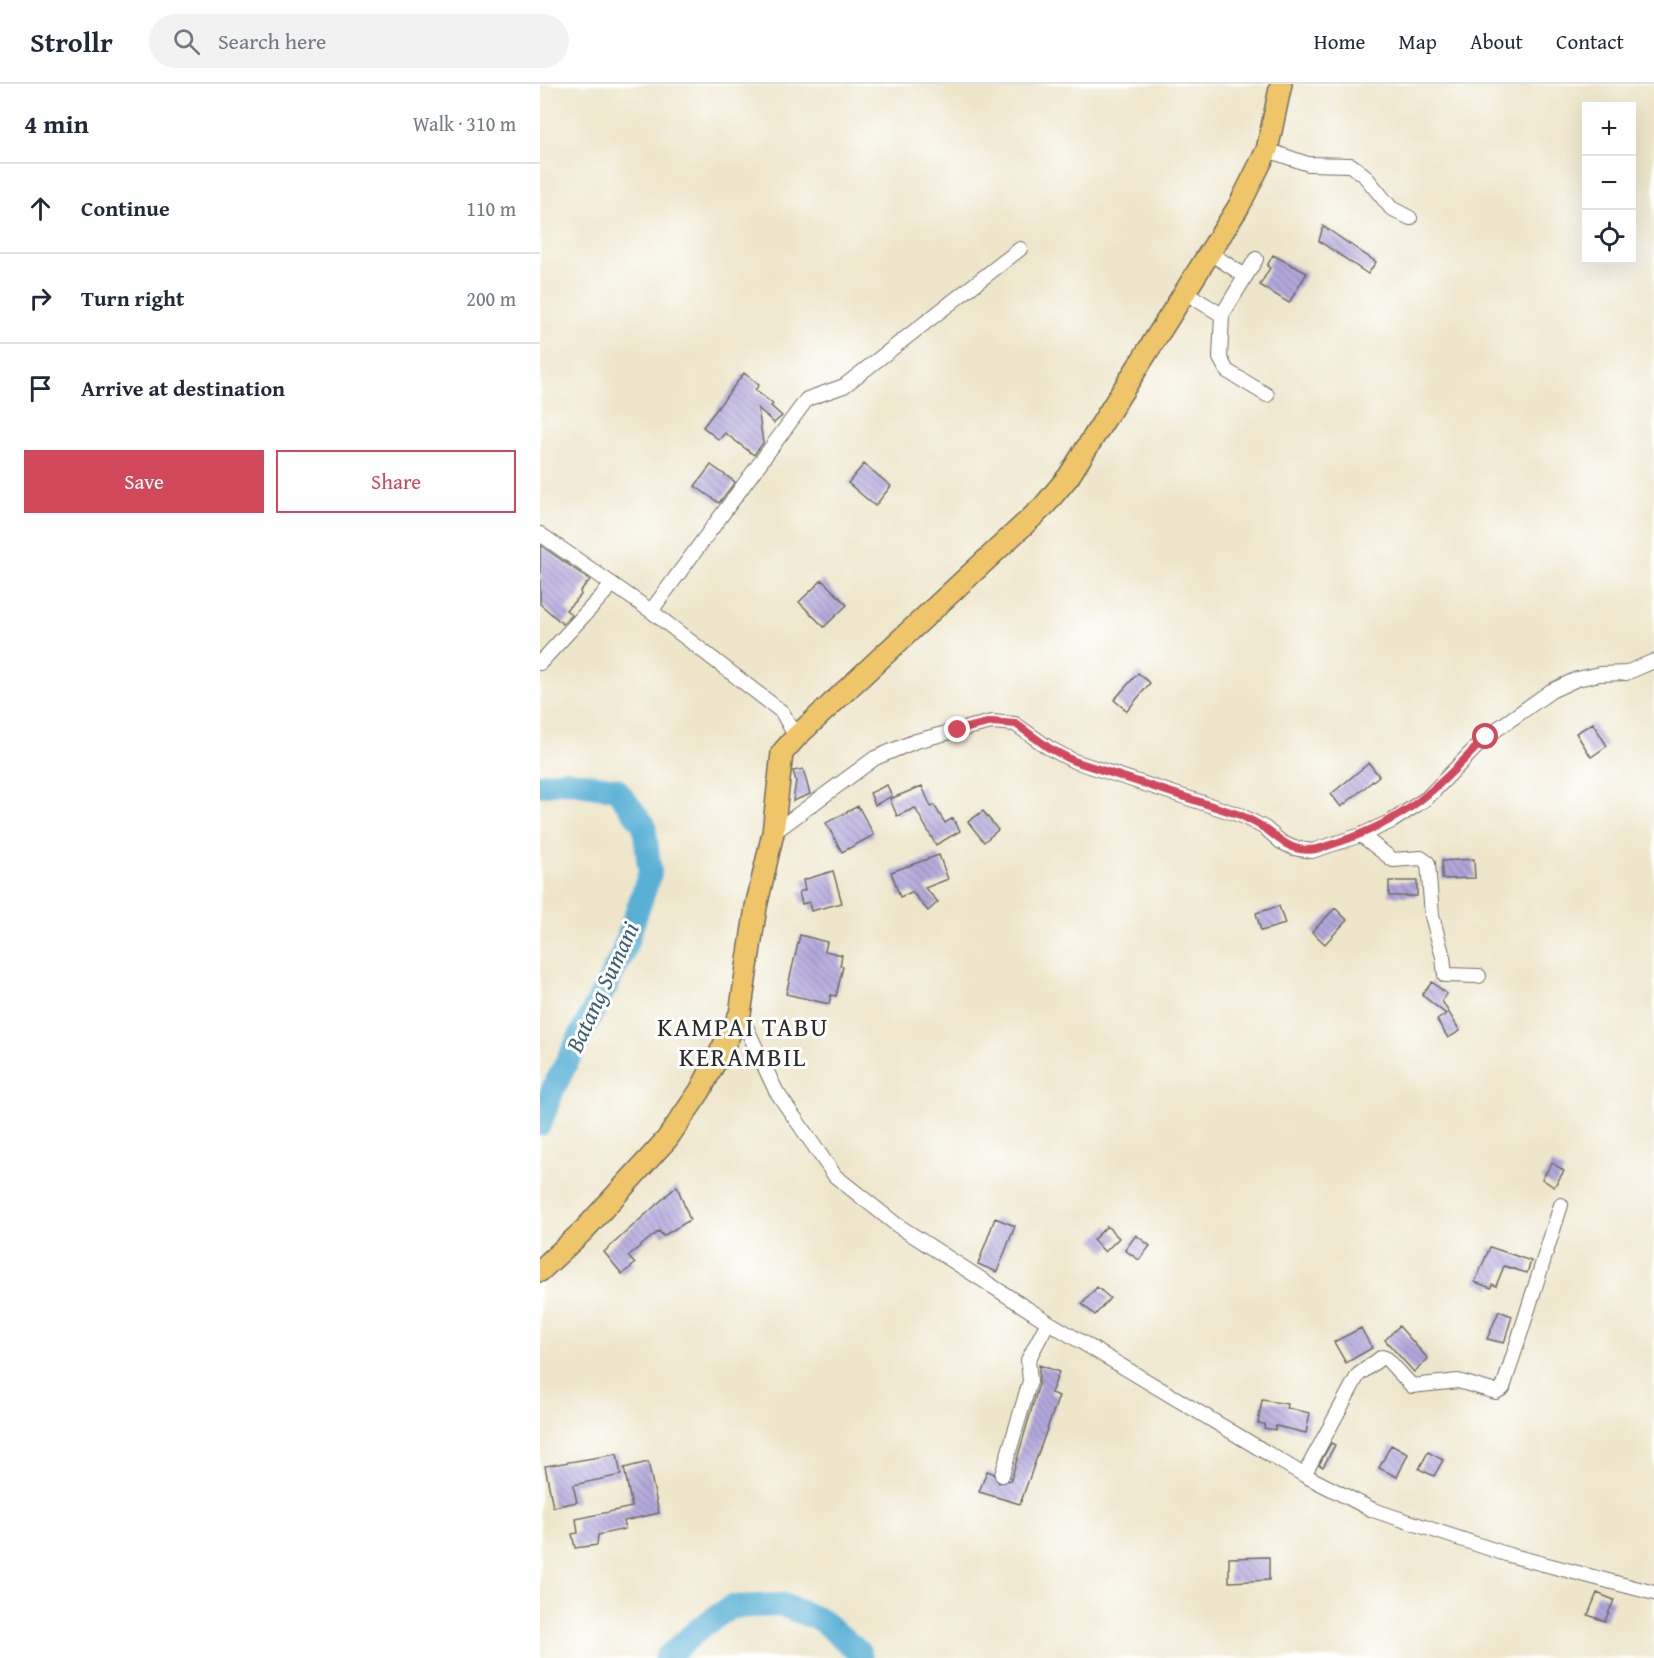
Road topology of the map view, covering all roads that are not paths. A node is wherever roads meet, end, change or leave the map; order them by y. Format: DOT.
graph roads {
  1 [pos="1281,84"];
  2 [pos="1267,150"];
  3 [pos="1410,218"];
  4 [pos="1020,249"];
  5 [pos="1210,253"];
  6 [pos="1256,259"];
  7 [pos="1245,276"];
  8 [pos="1186,292"];
  9 [pos="1222,315"];
  10 [pos="1267,395"];
  11 [pos="540,534"];
  12 [pos="611,586"];
  13 [pos="651,611"];
  14 [pos="1654,661"];
  15 [pos="540,663"];
  16 [pos="796,738"];
  17 [pos="773,833"];
  18 [pos="1361,835"];
  19 [pos="1479,976"];
  20 [pos="740,1014"];
  21 [pos="1561,1205"];
  22 [pos="540,1271"];
  23 [pos="1048,1322"];
  24 [pos="1002,1475"];
  25 [pos="1304,1475"];
  26 [pos="1654,1593"];
  1 -- 2 [label="highway"];
  2 -- 3 [label="street"];
  2 -- 5 [label="highway"];
  4 -- 13 [label="street"];
  5 -- 7 [label="street"];
  5 -- 8 [label="highway"];
  6 -- 7 [label="street"];
  7 -- 9 [label="street"];
  8 -- 9 [label="street"];
  8 -- 16 [label="highway"];
  9 -- 10 [label="street"];
  11 -- 12 [label="street"];
  12 -- 13 [label="street"];
  12 -- 15 [label="street"];
  13 -- 16 [label="street"];
  14 -- 18 [label="street"];
  16 -- 17 [label="highway"];
  17 -- 18 [label="street"];
  17 -- 20 [label="highway"];
  18 -- 19 [label="street"];
  20 -- 22 [label="highway"];
  20 -- 23 [label="street"];
  21 -- 25 [label="street"];
  23 -- 24 [label="street"];
  23 -- 25 [label="street"];
  25 -- 26 [label="street"];
}
